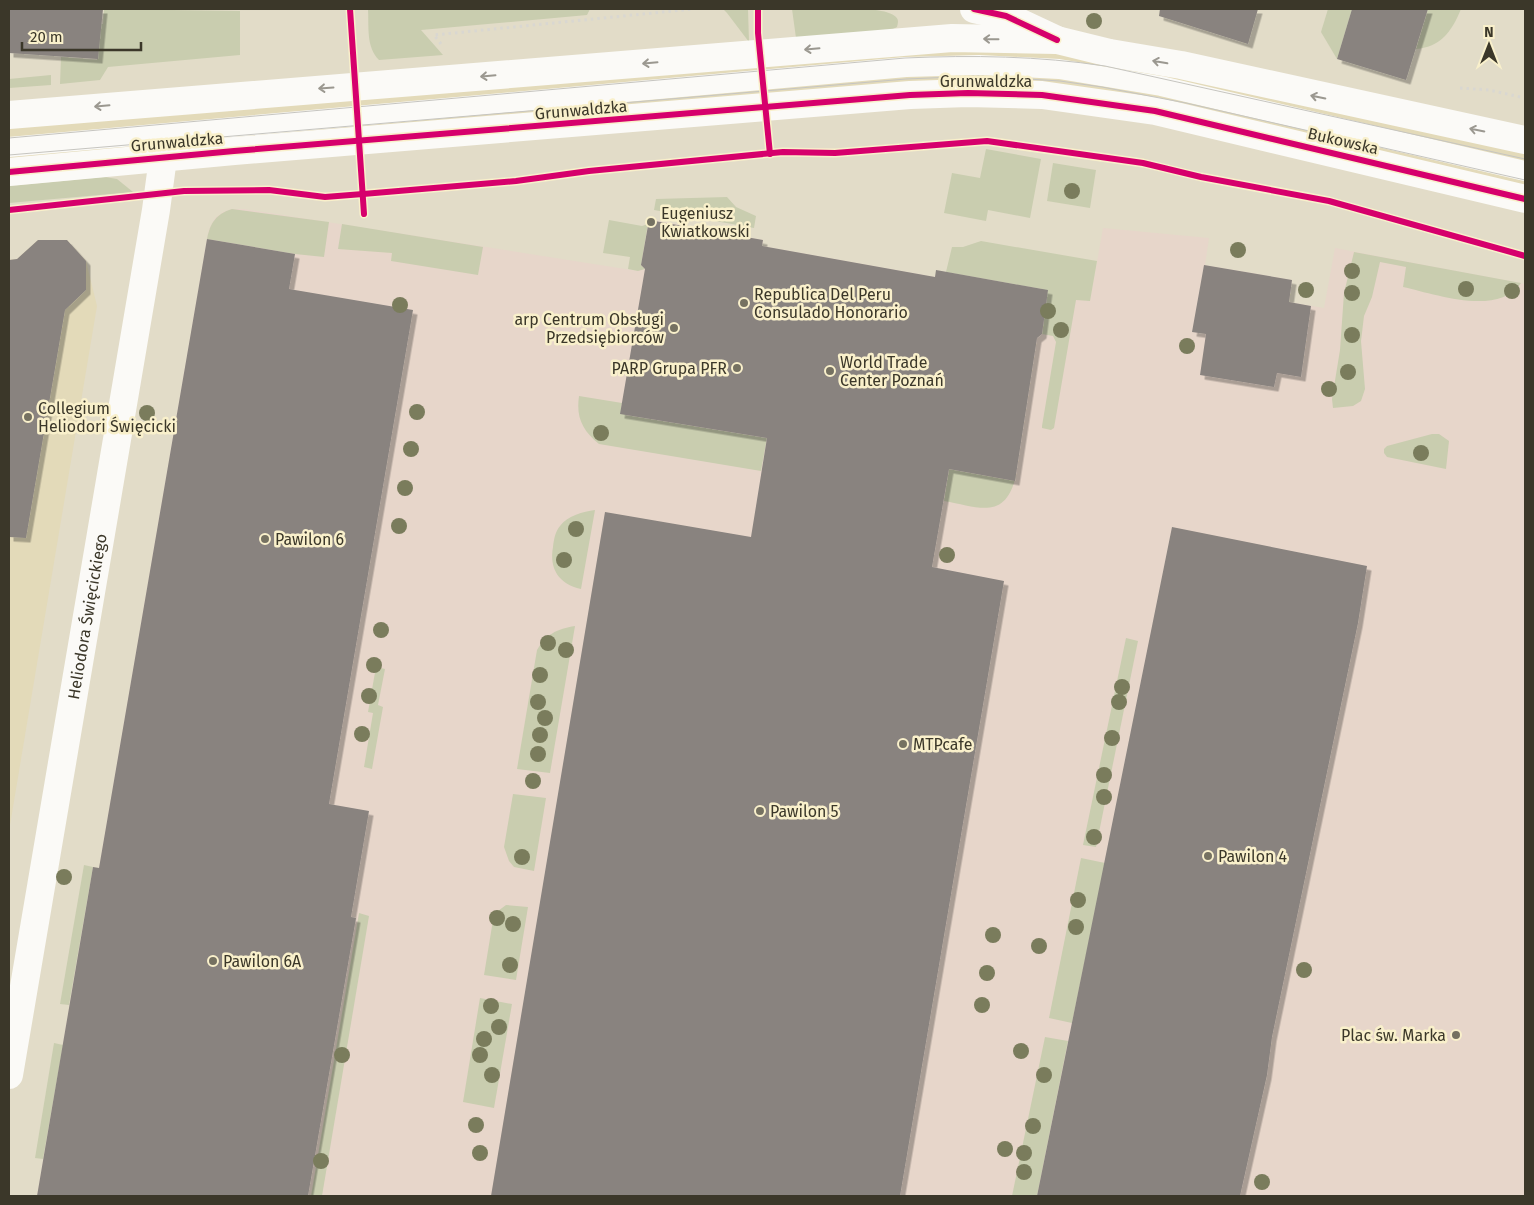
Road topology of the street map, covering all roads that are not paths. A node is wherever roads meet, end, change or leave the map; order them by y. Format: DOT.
graph roads {
  1 [pos="974,9"];
  2 [pos="1057,40"];
  3 [pos="1158,99"];
  4 [pos="9,115"];
  5 [pos="1525,140"];
  6 [pos="9,147"];
  7 [pos="163,158"];
  8 [pos="1525,171"];
  9 [pos="9,172"];
  10 [pos="1525,199"];
  11 [pos="9,1075"];
  1 -- 2 [label="street"];
  2 -- 4 [label="street, one-way"];
  5 -- 2 [label="street, one-way"];
  3 -- 6 [label="lane, Grunwaldzka"];
  3 -- 7 [label="street, Grunwaldzka"];
  3 -- 8 [label="lane"];
  3 -- 10 [label="street, Bukowska"];
  7 -- 9 [label="street, Grunwaldzka"];
  7 -- 11 [label="street, Heliodora Święcickiego"];
}
